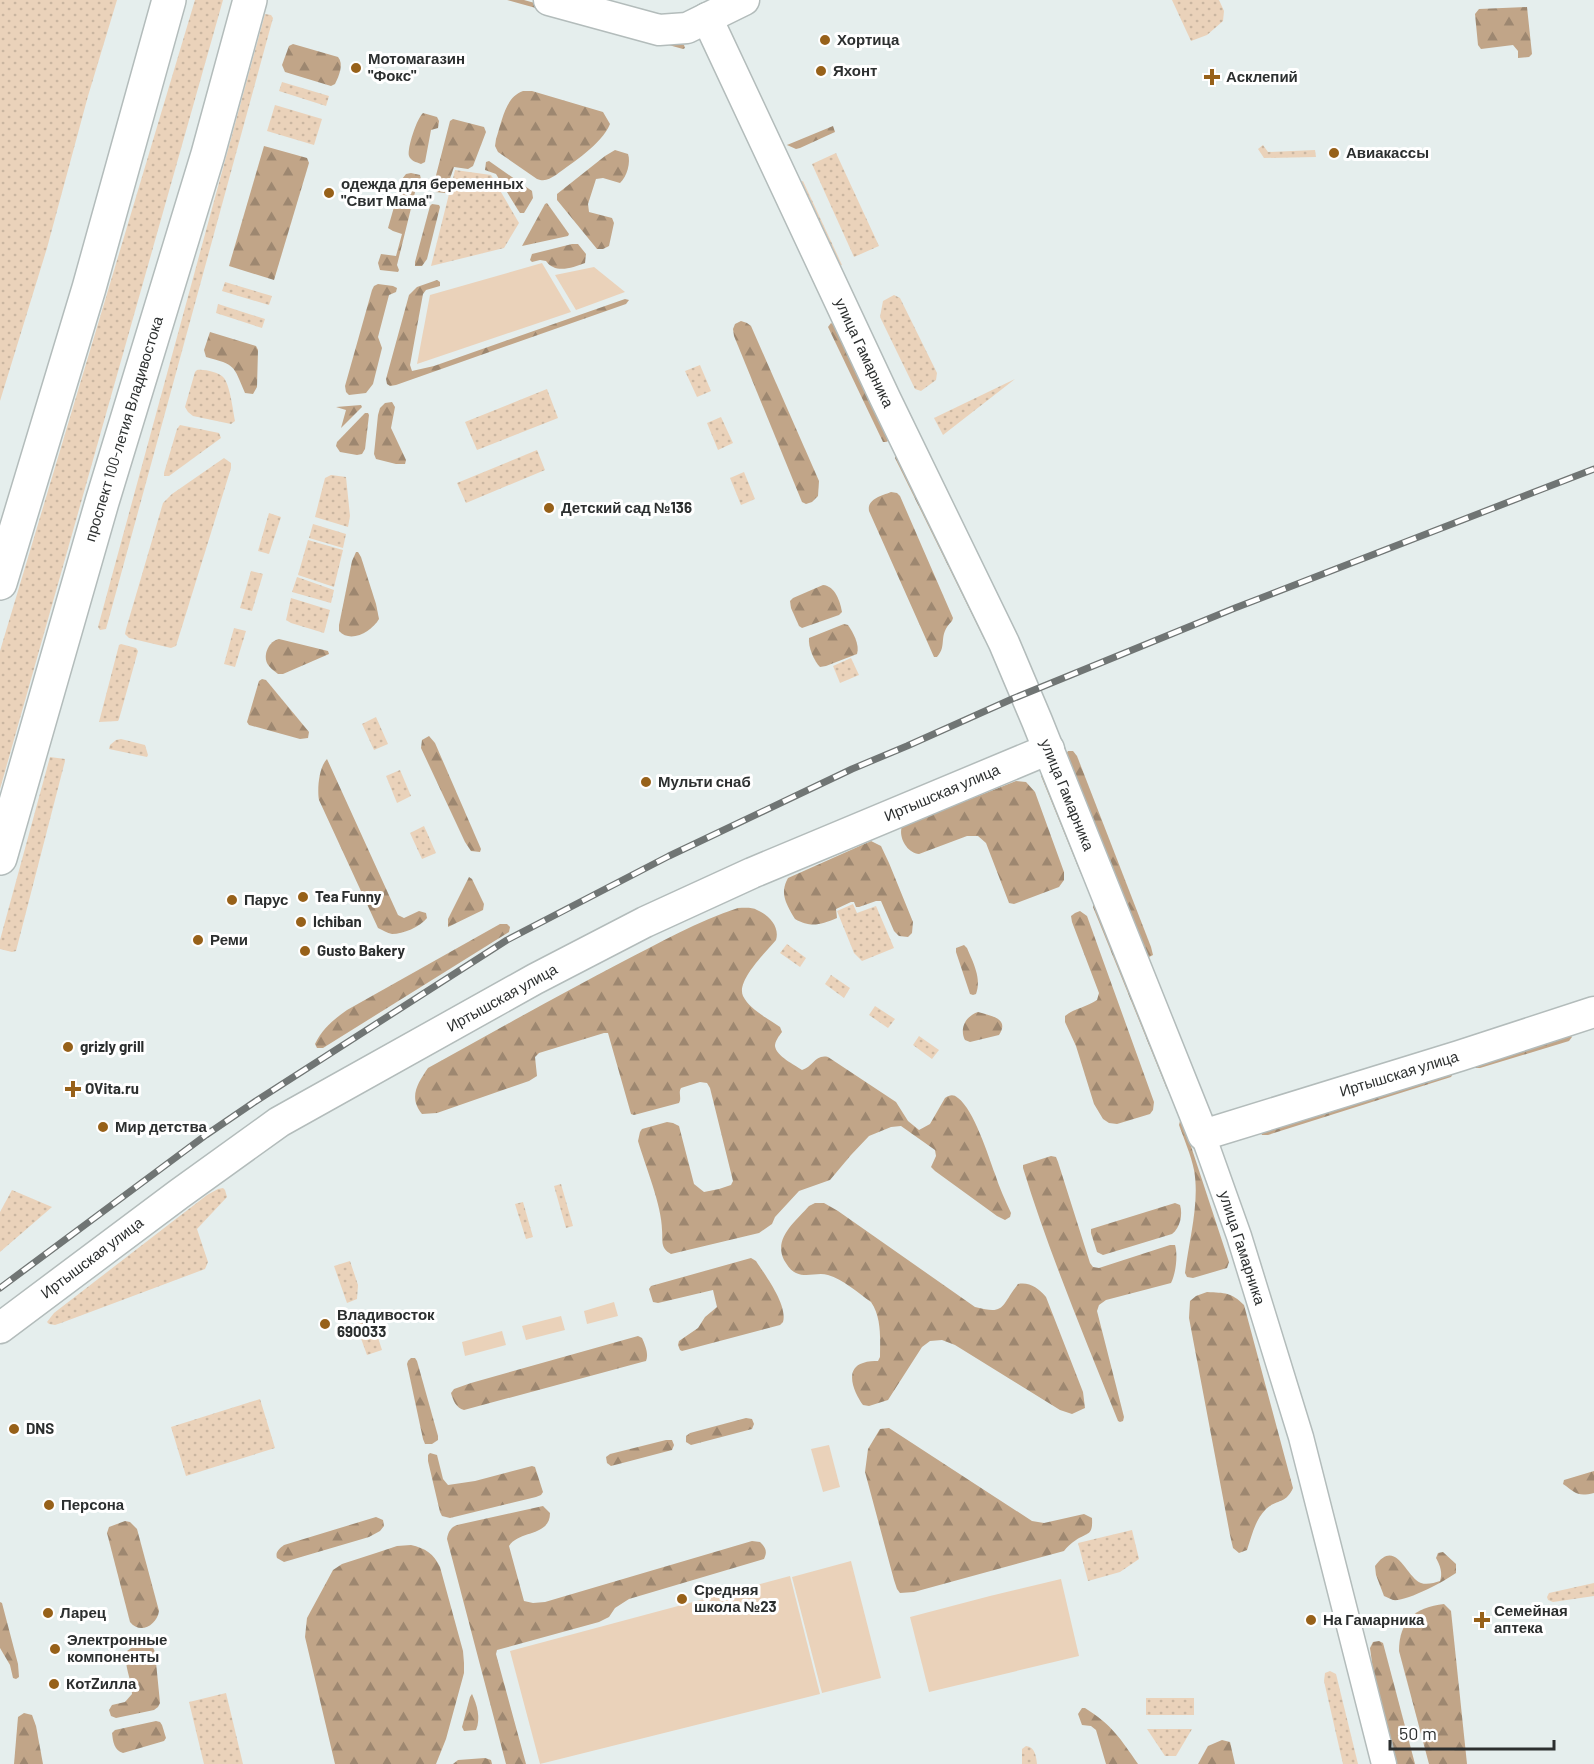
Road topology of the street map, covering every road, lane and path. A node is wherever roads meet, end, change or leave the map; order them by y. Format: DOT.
graph roads {
  1 [pos="169,0"];
  2 [pos="250,0"];
  3 [pos="549,0"];
  4 [pos="744,0"];
  5 [pos="707,18"];
  6 [pos="0,583"];
  7 [pos="1049,749"];
  8 [pos="0,858"];
  9 [pos="1594,1012"];
  10 [pos="1203,1135"];
  11 [pos="0,1328"];
  12 [pos="1384,1764"];
  1 -- 6 [label="highway"];
  2 -- 8 [label="highway, проспект 100-летия Владивостока"];
  3 -- 5 [label="main road"];
  4 -- 5 [label="main road"];
  5 -- 7 [label="main road, улица Гамарника"];
  7 -- 10 [label="main road, улица Гамарника"];
  7 -- 11 [label="main road, Иртышская улица"];
  9 -- 10 [label="main road, Иртышская улица"];
  10 -- 12 [label="street, улица Гамарника"];
}
